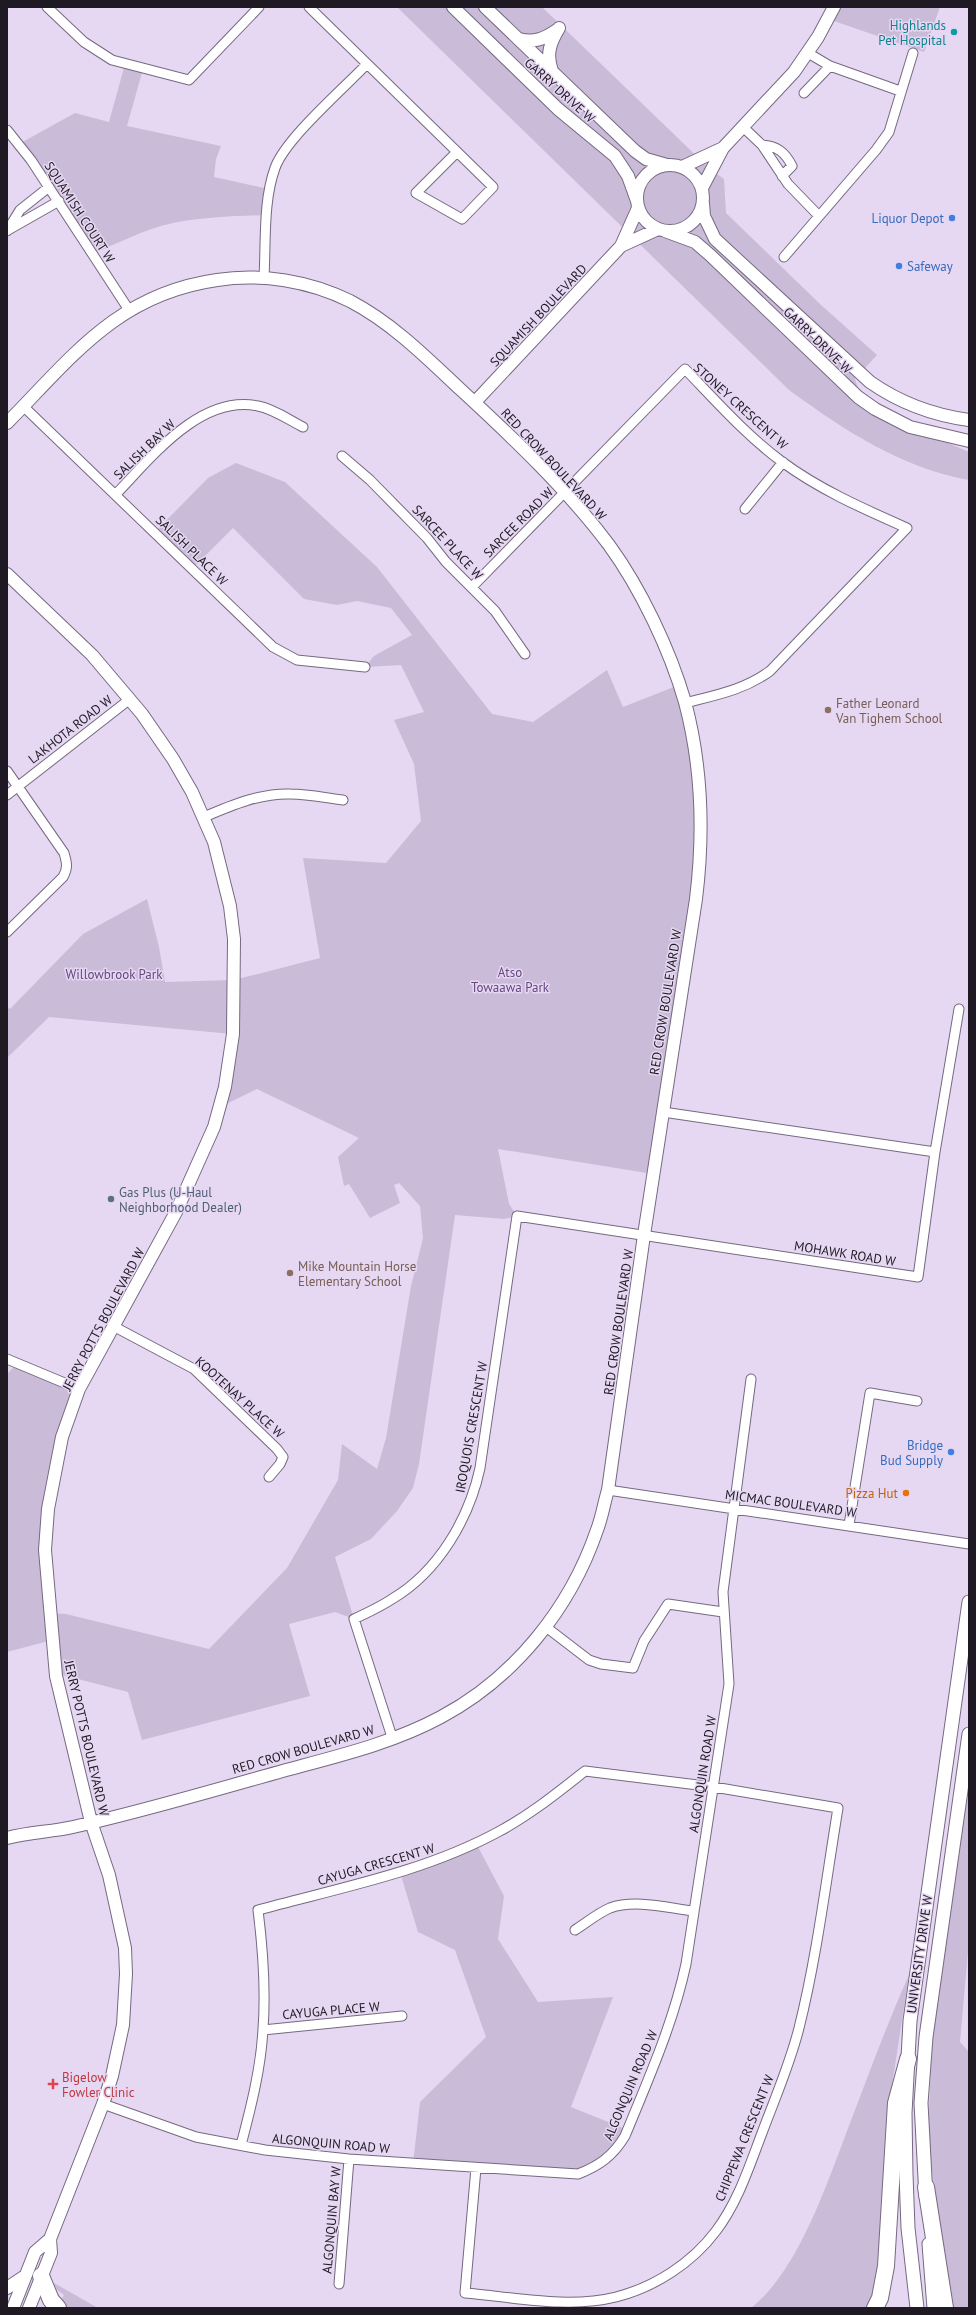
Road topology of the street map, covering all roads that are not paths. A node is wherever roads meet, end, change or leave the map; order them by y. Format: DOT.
graph roads {
  1 [pos="47,7"];
  2 [pos="259,7"];
  3 [pos="309,7"];
  4 [pos="453,7"];
  5 [pos="485,7"];
  6 [pos="834,7"];
  7 [pos="519,39"];
  8 [pos="808,53"];
  9 [pos="913,54"];
  10 [pos="367,64"];
  11 [pos="830,66"];
  12 [pos="552,71"];
  13 [pos="900,91"];
  14 [pos="804,93"];
  15 [pos="743,127"];
  16 [pos="7,130"];
  17 [pos="762,145"];
  18 [pos="723,148"];
  19 [pos="457,152"];
  20 [pos="667,165"];
  21 [pos="682,167"];
  22 [pos="782,176"];
  23 [pos="49,187"];
  24 [pos="702,188"];
  25 [pos="59,201"];
  26 [pos="703,203"];
  27 [pos="637,205"];
  28 [pos="819,216"];
  29 [pos="662,230"];
  30 [pos="7,231"];
  31 [pos="621,246"];
  32 [pos="784,257"];
  33 [pos="264,277"];
  34 [pos="129,310"];
  35 [pos="475,402"];
  36 [pos="23,406"];
  37 [pos="969,420"];
  38 [pos="7,423"];
  39 [pos="303,427"];
  40 [pos="969,441"];
  41 [pos="342,456"];
  42 [pos="783,462"];
  43 [pos="565,493"];
  44 [pos="116,494"];
  45 [pos="745,509"];
  46 [pos="7,574"];
  47 [pos="472,587"];
  48 [pos="525,654"];
  49 [pos="365,667"];
  50 [pos="130,699"];
  51 [pos="685,703"];
  52 [pos="7,771"];
  53 [pos="18,786"];
  54 [pos="7,795"];
  55 [pos="343,800"];
  56 [pos="204,817"];
  57 [pos="7,932"];
  58 [pos="959,1009"];
  59 [pos="663,1112"];
  60 [pos="935,1152"];
  61 [pos="644,1235"];
  62 [pos="113,1326"];
  63 [pos="7,1359"];
  64 [pos="751,1379"];
  65 [pos="79,1389"];
  66 [pos="917,1401"];
  67 [pos="269,1477"];
  68 [pos="608,1490"];
  69 [pos="733,1508"];
  70 [pos="849,1525"];
  71 [pos="969,1544"];
  72 [pos="969,1602"];
  73 [pos="723,1612"];
  74 [pos="546,1628"];
  75 [pos="969,1734"];
  76 [pos="392,1737"];
  77 [pos="714,1787"];
  78 [pos="91,1822"];
  79 [pos="7,1838"];
  80 [pos="694,1911"];
  81 [pos="576,1930"];
  82 [pos="402,2016"];
  83 [pos="263,2030"];
  84 [pos="908,2058"];
  85 [pos="103,2104"];
  86 [pos="241,2145"];
  87 [pos="349,2159"];
  88 [pos="476,2168"];
  89 [pos="926,2187"];
  90 [pos="50,2239"];
  91 [pos="25,2276"];
  92 [pos="41,2276"];
  93 [pos="339,2284"];
  94 [pos="7,2288"];
  95 [pos="7,2307"];
  96 [pos="11,2308"];
  97 [pos="29,2308"];
  98 [pos="58,2308"];
  99 [pos="875,2308"];
  100 [pos="917,2308"];
  101 [pos="934,2308"];
  102 [pos="946,2308"];
  1 -- 2 [label="street"];
  3 -- 10 [label="street"];
  4 -- 27 [label="street, GARRY DRIVE W"];
  5 -- 7 [label="street, GARRY DRIVE W"];
  6 -- 8 [label="street"];
  7 -- 12 [label="street, GARRY DRIVE W"];
  7 -- 12 [label="street"];
  8 -- 11 [label="street"];
  8 -- 15 [label="street"];
  9 -- 13 [label="street"];
  10 -- 19 [label="street"];
  10 -- 33 [label="street"];
  11 -- 13 [label="street"];
  11 -- 14 [label="street"];
  12 -- 20 [label="street, GARRY DRIVE W"];
  13 -- 28 [label="street"];
  15 -- 17 [label="street"];
  15 -- 18 [label="street"];
  16 -- 23 [label="street, SQUAMISH COURT W"];
  17 -- 22 [label="street"];
  17 -- 22 [label="street"];
  18 -- 21 [label="street"];
  18 -- 24 [label="street"];
  19 -- 19 [label="street"];
  20 -- 21 [label="street"];
  20 -- 27 [label="street"];
  21 -- 24 [label="street"];
  22 -- 28 [label="street"];
  23 -- 25 [label="street, SQUAMISH COURT W"];
  23 -- 30 [label="street"];
  24 -- 26 [label="street"];
  25 -- 30 [label="street"];
  25 -- 34 [label="street, SQUAMISH COURT W"];
  26 -- 29 [label="street"];
  26 -- 37 [label="street, GARRY DRIVE W"];
  27 -- 29 [label="street"];
  27 -- 31 [label="street, SQUAMISH BOULEVARD"];
  28 -- 32 [label="street"];
  29 -- 31 [label="street, SQUAMISH BOULEVARD"];
  29 -- 40 [label="street, GARRY DRIVE W"];
  31 -- 35 [label="street, SQUAMISH BOULEVARD"];
  33 -- 34 [label="street, RED CROW BOULEVARD W"];
  33 -- 35 [label="street, RED CROW BOULEVARD W"];
  34 -- 36 [label="street, RED CROW BOULEVARD W"];
  35 -- 43 [label="street, RED CROW BOULEVARD W"];
  36 -- 38 [label="street, RED CROW BOULEVARD W"];
  36 -- 44 [label="street, SALISH PLACE W"];
  39 -- 44 [label="street, SALISH BAY W"];
  41 -- 47 [label="street, SARCEE PLACE W"];
  42 -- 43 [label="street, STONEY CRESCENT W"];
  42 -- 45 [label="street"];
  42 -- 51 [label="street, STONEY CRESCENT W"];
  43 -- 47 [label="street, SARCEE ROAD W"];
  43 -- 51 [label="street, RED CROW BOULEVARD W"];
  44 -- 49 [label="street, SALISH PLACE W"];
  46 -- 50 [label="street, JERRY POTTS BOULEVARD W"];
  47 -- 48 [label="street, SARCEE PLACE W"];
  50 -- 53 [label="street, LAKHOTA ROAD W"];
  50 -- 56 [label="street, JERRY POTTS BOULEVARD W"];
  51 -- 59 [label="street, RED CROW BOULEVARD W"];
  52 -- 53 [label="street"];
  53 -- 54 [label="street, LAKHOTA ROAD W"];
  53 -- 57 [label="street"];
  55 -- 56 [label="street"];
  56 -- 62 [label="street, JERRY POTTS BOULEVARD W"];
  58 -- 60 [label="street, MOHAWK ROAD W"];
  59 -- 60 [label="street"];
  59 -- 61 [label="street, RED CROW BOULEVARD W"];
  60 -- 61 [label="street, MOHAWK ROAD W"];
  61 -- 68 [label="street, RED CROW BOULEVARD W"];
  61 -- 76 [label="street, IROQUOIS CRESCENT W"];
  62 -- 65 [label="street, JERRY POTTS BOULEVARD W"];
  62 -- 67 [label="street, KOOTENAY PLACE W"];
  63 -- 65 [label="street"];
  64 -- 69 [label="street, ALGONQUIN ROAD W"];
  65 -- 78 [label="street, JERRY POTTS BOULEVARD W"];
  66 -- 70 [label="street"];
  68 -- 69 [label="street, MICMAC BOULEVARD W"];
  68 -- 74 [label="street, RED CROW BOULEVARD W"];
  69 -- 70 [label="street, MICMAC BOULEVARD W"];
  69 -- 73 [label="street, ALGONQUIN ROAD W"];
  70 -- 71 [label="street, MICMAC BOULEVARD W"];
  72 -- 84 [label="main road, UNIVERSITY DRIVE W"];
  73 -- 74 [label="street"];
  73 -- 77 [label="street, ALGONQUIN ROAD W"];
  74 -- 76 [label="street, RED CROW BOULEVARD W"];
  75 -- 89 [label="main road, UNIVERSITY DRIVE W"];
  76 -- 78 [label="street, RED CROW BOULEVARD W"];
  77 -- 80 [label="street, ALGONQUIN ROAD W"];
  77 -- 83 [label="street, CAYUGA CRESCENT W"];
  77 -- 88 [label="street, CHIPPEWA CRESCENT W"];
  78 -- 79 [label="street, RED CROW BOULEVARD W"];
  78 -- 85 [label="street, JERRY POTTS BOULEVARD W"];
  80 -- 81 [label="street"];
  80 -- 88 [label="street, ALGONQUIN ROAD W"];
  82 -- 83 [label="street, CAYUGA PLACE W"];
  83 -- 86 [label="street, CAYUGA CRESCENT W"];
  84 -- 99 [label="highway"];
  84 -- 100 [label="main road, UNIVERSITY DRIVE W"];
  85 -- 86 [label="street, ALGONQUIN ROAD W"];
  85 -- 90 [label="street, JERRY POTTS BOULEVARD W"];
  86 -- 87 [label="street, ALGONQUIN ROAD W"];
  87 -- 88 [label="street, ALGONQUIN ROAD W"];
  87 -- 93 [label="street, ALGONQUIN BAY W"];
  89 -- 101 [label="main road, UNIVERSITY DRIVE W"];
  89 -- 102 [label="highway"];
  90 -- 91 [label="street, JERRY POTTS BOULEVARD W"];
  90 -- 92 [label="street, JERRY POTTS BOULEVARD W"];
  91 -- 94 [label="street"];
  91 -- 96 [label="street, JERRY POTTS BOULEVARD W"];
  92 -- 97 [label="street, JERRY POTTS BOULEVARD W"];
  92 -- 98 [label="highway"];
  95 -- 96 [label="street"];
}
